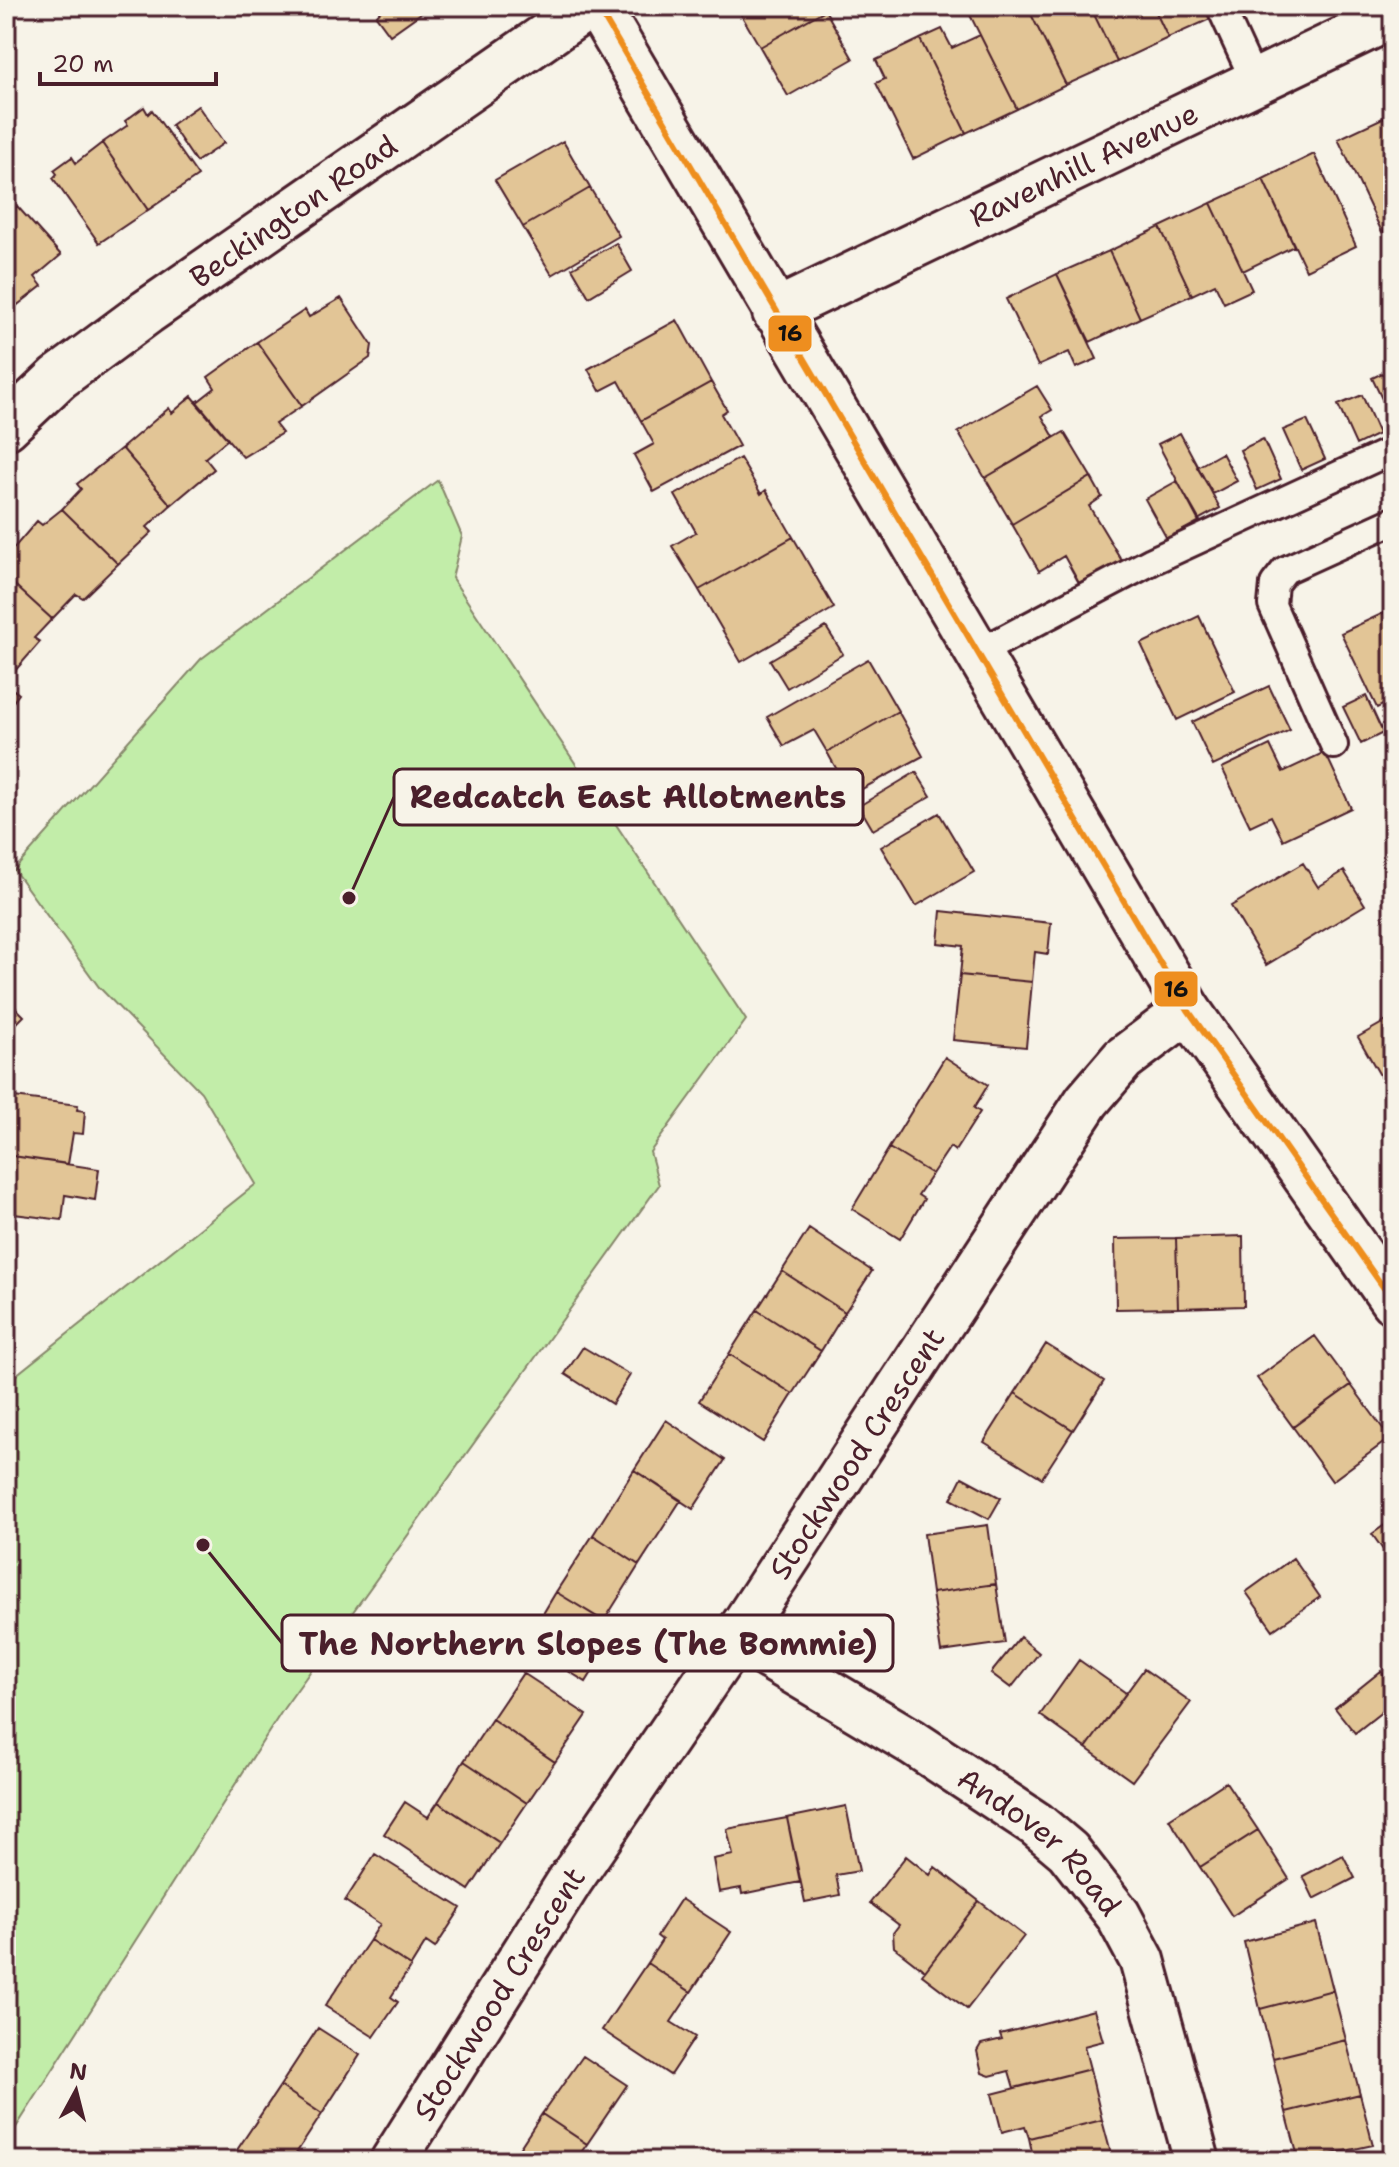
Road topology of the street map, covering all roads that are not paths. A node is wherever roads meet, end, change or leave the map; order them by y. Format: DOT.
graph roads {
  1 [pos="589,6"];
  2 [pos="597,6"];
  3 [pos="1220,6"];
  4 [pos="1393,16"];
  5 [pos="1255,82"];
  6 [pos="775,312"];
  7 [pos="6,427"];
  8 [pos="1393,450"];
  9 [pos="1393,521"];
  10 [pos="976,654"];
  11 [pos="1334,745"];
  12 [pos="1188,1010"];
  13 [pos="1393,1301"];
  14 [pos="736,1637"];
  15 [pos="393,2161"];
  16 [pos="1197,2161"];
  1 -- 7 [label="street, Beckington Road"];
  2 -- 6 [label="street"];
  3 -- 5 [label="lane"];
  4 -- 5 [label="street, Ravenhill Avenue"];
  5 -- 6 [label="street, Ravenhill Avenue"];
  6 -- 10 [label="street"];
  8 -- 10 [label="lane"];
  9 -- 11 [label="lane"];
  10 -- 12 [label="street"];
  12 -- 13 [label="street"];
  12 -- 14 [label="street, Stockwood Crescent"];
  14 -- 15 [label="street, Stockwood Crescent"];
  14 -- 16 [label="street, Andover Road"];
}
